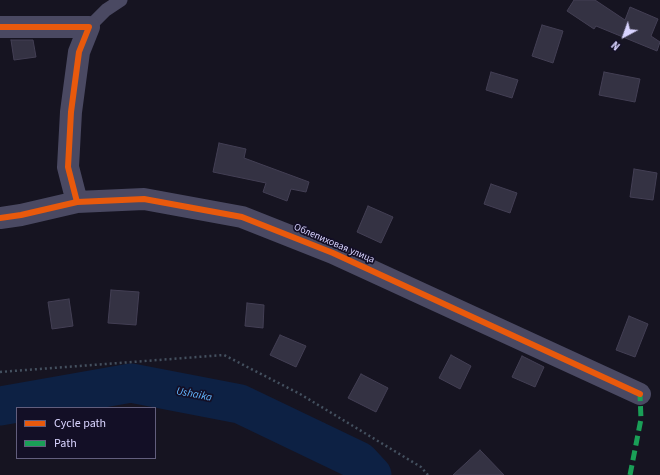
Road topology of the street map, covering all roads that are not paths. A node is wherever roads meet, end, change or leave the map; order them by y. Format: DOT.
graph roads {
  1 [pos="121,0"];
  2 [pos="89,26"];
  3 [pos="0,27"];
  4 [pos="77,202"];
  5 [pos="0,218"];
  6 [pos="640,394"];
  1 -- 2 [label="lane"];
  2 -- 3 [label="street"];
  2 -- 4 [label="street"];
  4 -- 5 [label="street, Облепиховая улица"];
  4 -- 6 [label="street, Облепиховая улица"];
}
